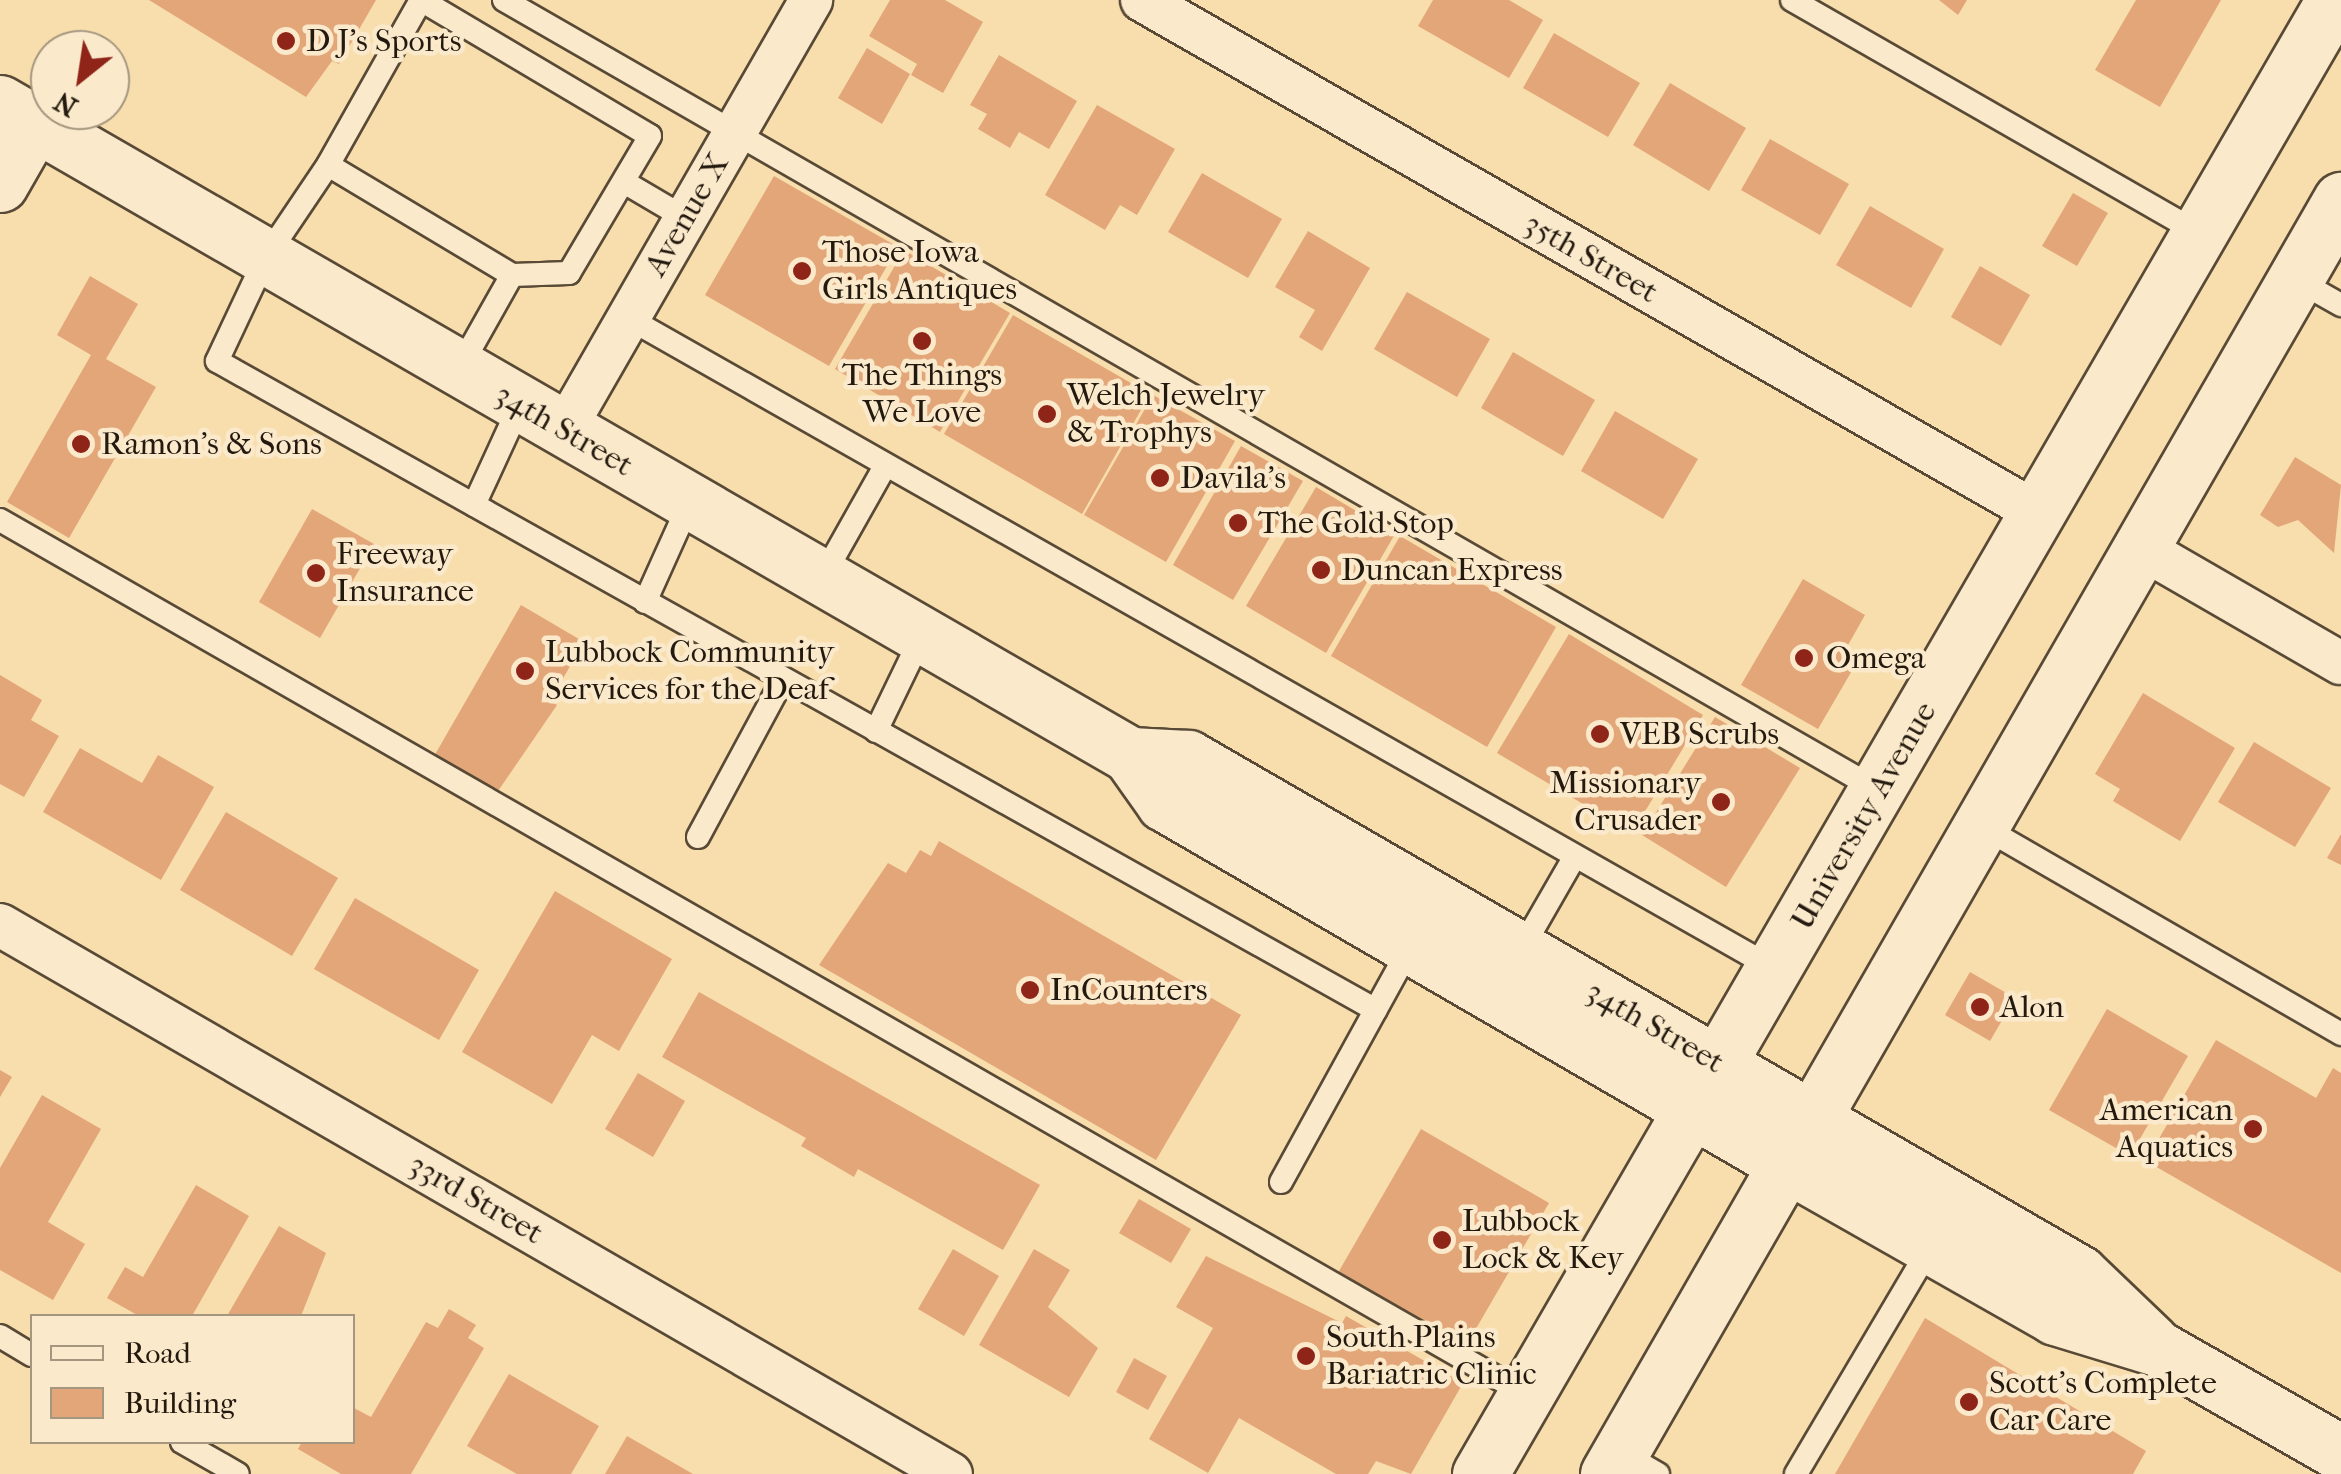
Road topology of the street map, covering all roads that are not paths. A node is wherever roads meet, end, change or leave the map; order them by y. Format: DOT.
graph roads {
  1 [pos="504,0"];
  2 [pos="811,0"];
  3 [pos="1142,0"];
  4 [pos="1792,0"];
  5 [pos="2334,0"];
  6 [pos="17,112"];
  7 [pos="734,133"];
  8 [pos="328,165"];
  9 [pos="624,182"];
  10 [pos="0,184"];
  11 [pos="2341,200"];
  12 [pos="686,218"];
  13 [pos="2201,234"];
  14 [pos="266,257"];
  15 [pos="512,275"];
  16 [pos="2318,292"];
  17 [pos="628,318"];
  18 [pos="459,369"];
  19 [pos="542,417"];
  20 [pos="885,466"];
  21 [pos="690,502"];
  22 [pos="474,505"];
  23 [pos="2040,515"];
  24 [pos="0,520"];
  25 [pos="2138,546"];
  26 [pos="822,578"];
  27 [pos="645,602"];
  28 [pos="922,636"];
  29 [pos="2341,664"];
  30 [pos="783,679"];
  31 [pos="876,731"];
  32 [pos="1130,755"];
  33 [pos="1878,790"];
  34 [pos="1980,826"];
  35 [pos="698,837"];
  36 [pos="1575,856"];
  37 [pos="0,925"];
  38 [pos="1411,946"];
  39 [pos="1520,950"];
  40 [pos="1775,969"];
  41 [pos="1376,1010"];
  42 [pos="2341,1034"];
  43 [pos="1708,1087"];
  44 [pos="1799,1142"];
  45 [pos="1281,1182"];
  46 [pos="1932,1246"];
  47 [pos="0,1336"];
  48 [pos="2157,1348"];
  49 [pos="30,1354"];
  50 [pos="1527,1394"];
  51 [pos="186,1444"];
  52 [pos="2341,1453"];
  53 [pos="1629,1467"];
  54 [pos="238,1474"];
  55 [pos="952,1474"];
  56 [pos="1480,1474"];
  57 [pos="1796,1474"];
  1 -- 7 [label="lane"];
  2 -- 7 [label="street, Avenue X"];
  3 -- 23 [label="street, 35th Street"];
  4 -- 13 [label="lane"];
  5 -- 13 [label="main road, University Avenue"];
  6 -- 10 [label="main road"];
  6 -- 14 [label="main road, 34th Street"];
  7 -- 12 [label="street, Avenue X"];
  7 -- 33 [label="lane"];
  8 -- 9 [label="lane"];
  8 -- 14 [label="lane"];
  8 -- 15 [label="lane"];
  9 -- 12 [label="lane"];
  9 -- 15 [label="lane"];
  11 -- 16 [label="main road"];
  12 -- 17 [label="street, Avenue X"];
  13 -- 23 [label="main road, University Avenue"];
  14 -- 18 [label="main road, 34th Street"];
  14 -- 22 [label="lane"];
  15 -- 18 [label="lane"];
  16 -- 25 [label="main road"];
  17 -- 19 [label="street, Avenue X"];
  17 -- 20 [label="lane"];
  18 -- 19 [label="main road, 34th Street"];
  19 -- 21 [label="main road, 34th Street"];
  19 -- 22 [label="lane"];
  20 -- 26 [label="lane"];
  20 -- 36 [label="lane"];
  21 -- 26 [label="main road, 34th Street"];
  21 -- 27 [label="lane"];
  22 -- 27 [label="lane"];
  23 -- 33 [label="main road, University Avenue"];
  24 -- 50 [label="lane"];
  25 -- 29 [label="street"];
  25 -- 34 [label="main road"];
  26 -- 28 [label="main road, 34th Street"];
  27 -- 30 [label="lane"];
  28 -- 31 [label="lane"];
  28 -- 32 [label="main road, 34th Street"];
  30 -- 31 [label="lane"];
  30 -- 35 [label="lane"];
  31 -- 41 [label="lane"];
  32 -- 38 [label="main road, 34th Street"];
  32 -- 39 [label="main road, 34th Street"];
  33 -- 40 [label="main road, University Avenue"];
  34 -- 42 [label="lane"];
  34 -- 44 [label="main road"];
  36 -- 39 [label="lane"];
  36 -- 40 [label="lane"];
  37 -- 55 [label="street, 33rd Street"];
  38 -- 41 [label="lane"];
  38 -- 43 [label="main road, 34th Street"];
  39 -- 43 [label="main road, 34th Street"];
  40 -- 43 [label="main road, University Avenue"];
  41 -- 45 [label="lane"];
  43 -- 44 [label="main road, 34th Street"];
  43 -- 50 [label="main road, University Avenue"];
  44 -- 46 [label="main road, 34th Street"];
  44 -- 48 [label="main road, 34th Street"];
  44 -- 53 [label="main road"];
  46 -- 48 [label="main road, 34th Street"];
  46 -- 57 [label="lane"];
  47 -- 49 [label="lane"];
  48 -- 52 [label="main road, 34th Street"];
  50 -- 56 [label="main road, University Avenue"];
  51 -- 54 [label="lane"];
}
